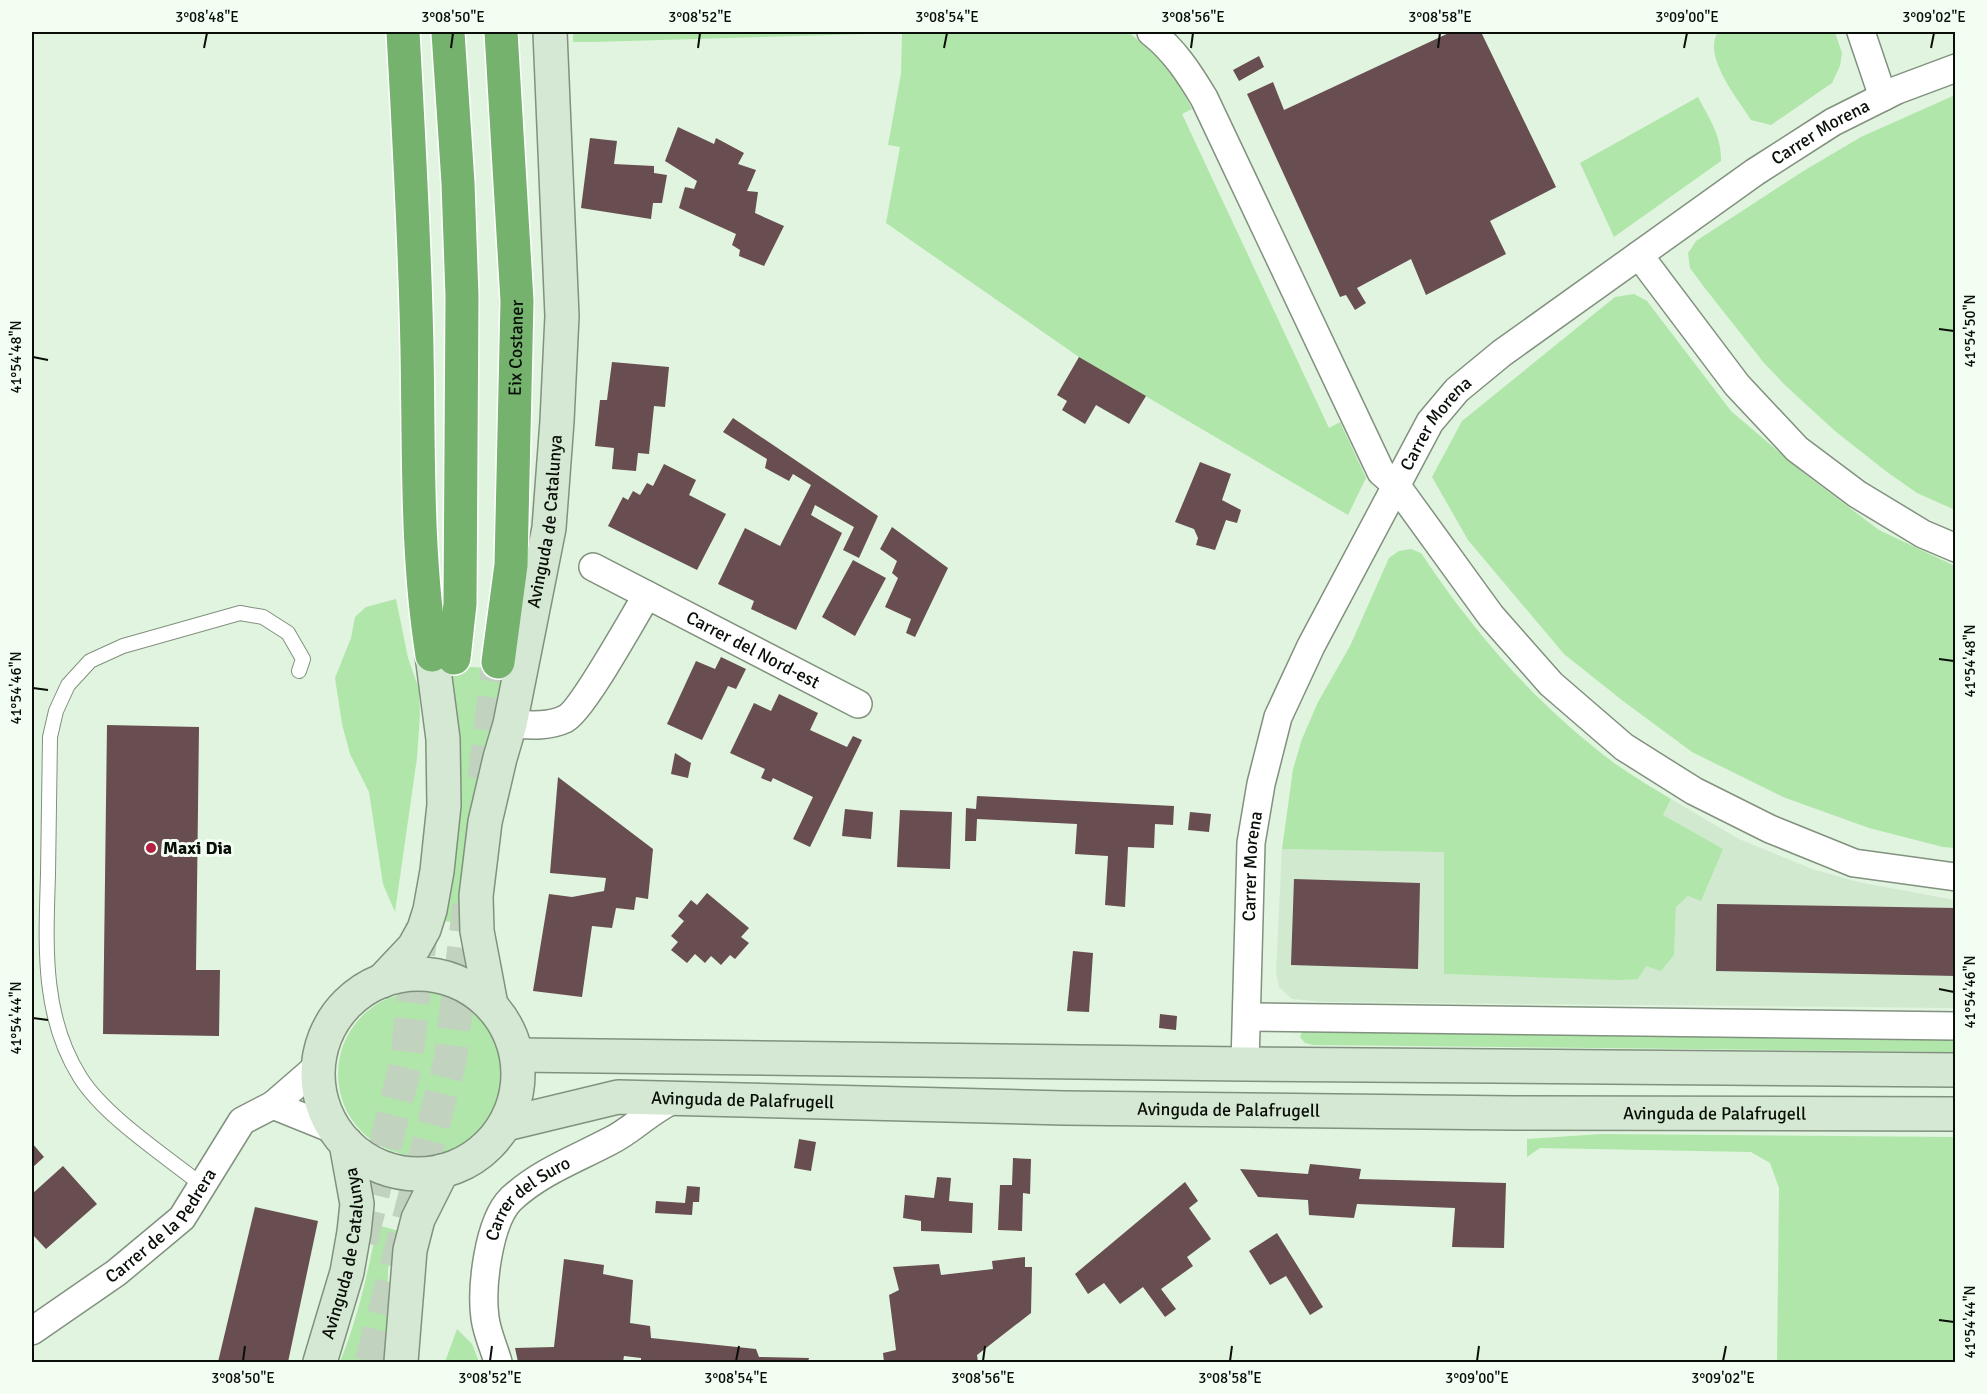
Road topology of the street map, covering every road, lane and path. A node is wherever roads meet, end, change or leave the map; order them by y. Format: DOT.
graph roads {
  1 [pos="403,32"];
  2 [pos="448,32"];
  3 [pos="501,32"];
  4 [pos="550,32"];
  5 [pos="1151,32"];
  6 [pos="1861,32"];
  7 [pos="1956,68"];
  8 [pos="1883,97"];
  9 [pos="1639,255"];
  10 [pos="1396,485"];
  11 [pos="1956,548"];
  12 [pos="593,567"];
  13 [pos="647,595"];
  14 [pos="443,656"];
  15 [pos="498,662"];
  16 [pos="299,671"];
  17 [pos="858,704"];
  18 [pos="510,724"];
  19 [pos="1956,877"];
  20 [pos="382,981"];
  21 [pos="491,1005"];
  22 [pos="1247,1017"];
  23 [pos="1956,1026"];
  24 [pos="517,1055"];
  25 [pos="1245,1064"];
  26 [pos="318,1065"];
  27 [pos="1956,1070"];
  28 [pos="676,1099"];
  29 [pos="273,1105"];
  30 [pos="1956,1114"];
  31 [pos="506,1124"];
  32 [pos="340,1136"];
  33 [pos="442,1171"];
  34 [pos="203,1186"];
  35 [pos="32,1331"];
  36 [pos="320,1362"];
  37 [pos="401,1362"];
  38 [pos="498,1362"];
  1 -- 14 [label="highway"];
  2 -- 14 [label="highway"];
  3 -- 15 [label="highway, Eix Costaner"];
  4 -- 18 [label="main road, Avinguda de Catalunya"];
  5 -- 10 [label="street"];
  6 -- 8 [label="street"];
  7 -- 8 [label="street, Carrer Morena"];
  8 -- 9 [label="street, Carrer Morena"];
  9 -- 10 [label="street, Carrer Morena"];
  9 -- 11 [label="street"];
  10 -- 19 [label="street"];
  10 -- 22 [label="street, Carrer Morena"];
  12 -- 13 [label="street, Carrer del Nord-est"];
  13 -- 17 [label="street, Carrer del Nord-est"];
  13 -- 18 [label="street"];
  14 -- 20 [label="main road"];
  16 -- 34 [label="lane"];
  18 -- 21 [label="main road, Avinguda de Catalunya"];
  20 -- 21 [label="main road"];
  20 -- 26 [label="main road"];
  21 -- 24 [label="main road"];
  22 -- 23 [label="street"];
  22 -- 25 [label="street"];
  24 -- 25 [label="main road"];
  24 -- 31 [label="main road"];
  25 -- 27 [label="main road"];
  26 -- 29 [label="street, Carrer de la Pedrera"];
  26 -- 32 [label="main road"];
  28 -- 30 [label="main road, Avinguda de Palafrugell"];
  28 -- 31 [label="main road, Avinguda de Palafrugell"];
  28 -- 38 [label="street, Carrer del Suro"];
  29 -- 32 [label="street"];
  29 -- 34 [label="street, Carrer de la Pedrera"];
  31 -- 33 [label="main road"];
  32 -- 33 [label="main road"];
  32 -- 36 [label="main road, Avinguda de Catalunya"];
  33 -- 37 [label="main road"];
  34 -- 35 [label="street, Carrer de la Pedrera"];
}
